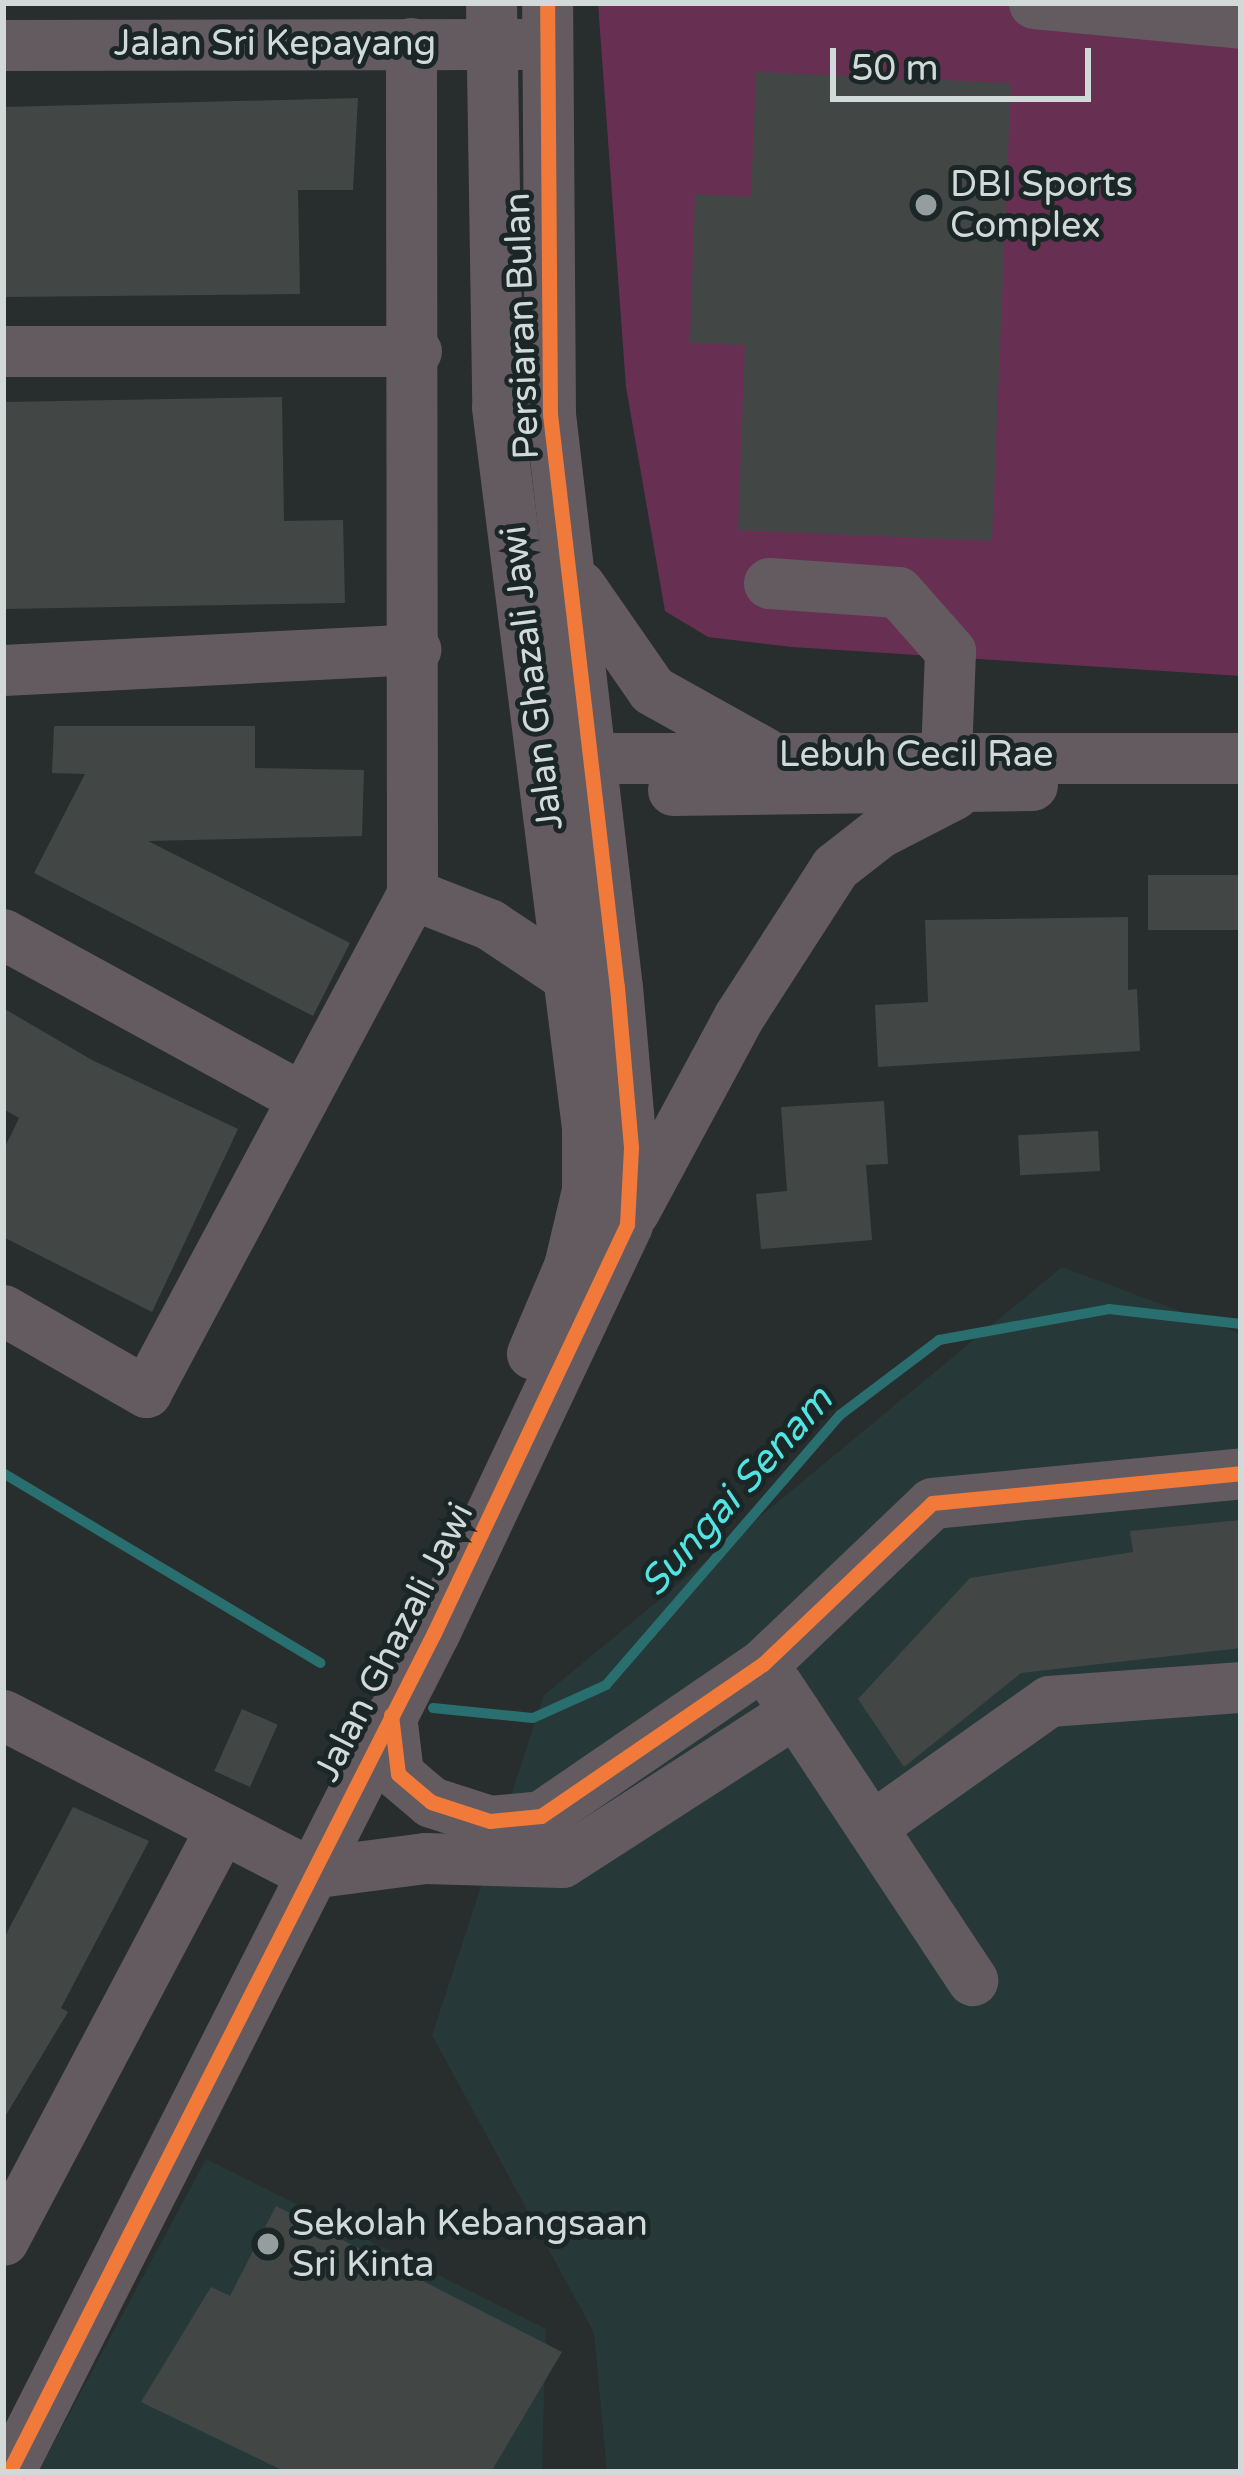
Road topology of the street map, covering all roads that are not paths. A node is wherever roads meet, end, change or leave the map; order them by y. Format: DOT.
graph roads {
  1 [pos="1034,3"];
  2 [pos="490,23"];
  3 [pos="546,23"];
  4 [pos="1241,23"];
  5 [pos="411,43"];
  6 [pos="3,45"];
  7 [pos="3,351"];
  8 [pos="416,351"];
  9 [pos="570,563"];
  10 [pos="769,583"];
  11 [pos="522,589"];
  12 [pos="415,649"];
  13 [pos="3,670"];
  14 [pos="767,754"];
  15 [pos="1241,758"];
  16 [pos="953,773"];
  17 [pos="590,775"];
  18 [pos="1241,784"];
  19 [pos="412,894"];
  20 [pos="3,934"];
  21 [pos="570,978"];
  22 [pos="303,1098"];
  23 [pos="586,1194"];
  24 [pos="627,1224"];
  25 [pos="3,1310"];
  26 [pos="1241,1473"];
  27 [pos="763,1664"];
  28 [pos="1241,1687"];
  29 [pos="795,1712"];
  30 [pos="3,1714"];
  31 [pos="392,1715"];
  32 [pos="872,1827"];
  33 [pos="221,1828"];
  34 [pos="300,1868"];
  35 [pos="972,1980"];
  36 [pos="3,2240"];
  37 [pos="3,2430"];
  38 [pos="9,2472"];
  1 -- 4 [label="street"];
  2 -- 3 [label="street, Jalan Sri Kepayang"];
  2 -- 5 [label="street, Jalan Sri Kepayang"];
  2 -- 11 [label="street, Jalan Ghazali Jawi"];
  3 -- 9 [label="street, Persiaran Bulan"];
  5 -- 6 [label="street, Jalan Sri Kepayang"];
  5 -- 8 [label="street"];
  7 -- 8 [label="street"];
  8 -- 12 [label="street"];
  9 -- 14 [label="street"];
  9 -- 17 [label="street, Persiaran Bulan"];
  10 -- 16 [label="street"];
  11 -- 17 [label="street"];
  11 -- 21 [label="street, Jalan Ghazali Jawi"];
  12 -- 13 [label="street"];
  12 -- 19 [label="street"];
  14 -- 16 [label="street, Lebuh Cecil Rae"];
  14 -- 17 [label="street, Lebuh Cecil Rae"];
  15 -- 16 [label="street, Lebuh Cecil Rae"];
  16 -- 17 [label="street, Lebuh Cecil Rae"];
  16 -- 18 [label="street, Lebuh Cecil Rae"];
  16 -- 24 [label="street"];
  17 -- 23 [label="street"];
  17 -- 24 [label="street, Jalan Ghazali Jawi"];
  19 -- 21 [label="street"];
  19 -- 22 [label="street"];
  20 -- 22 [label="street"];
  21 -- 23 [label="street, Jalan Ghazali Jawi"];
  22 -- 25 [label="street"];
  23 -- 34 [label="street, Jalan Ghazali Jawi"];
  24 -- 31 [label="street, Jalan Ghazali Jawi"];
  26 -- 27 [label="street"];
  27 -- 29 [label="street"];
  27 -- 31 [label="street"];
  28 -- 32 [label="street"];
  29 -- 32 [label="street"];
  29 -- 34 [label="street"];
  30 -- 33 [label="street"];
  31 -- 34 [label="street, Jalan Ghazali Jawi"];
  32 -- 35 [label="street"];
  33 -- 34 [label="street"];
  33 -- 36 [label="street"];
  34 -- 37 [label="street"];
  34 -- 38 [label="street, Jalan Ghazali Jawi"];
}
